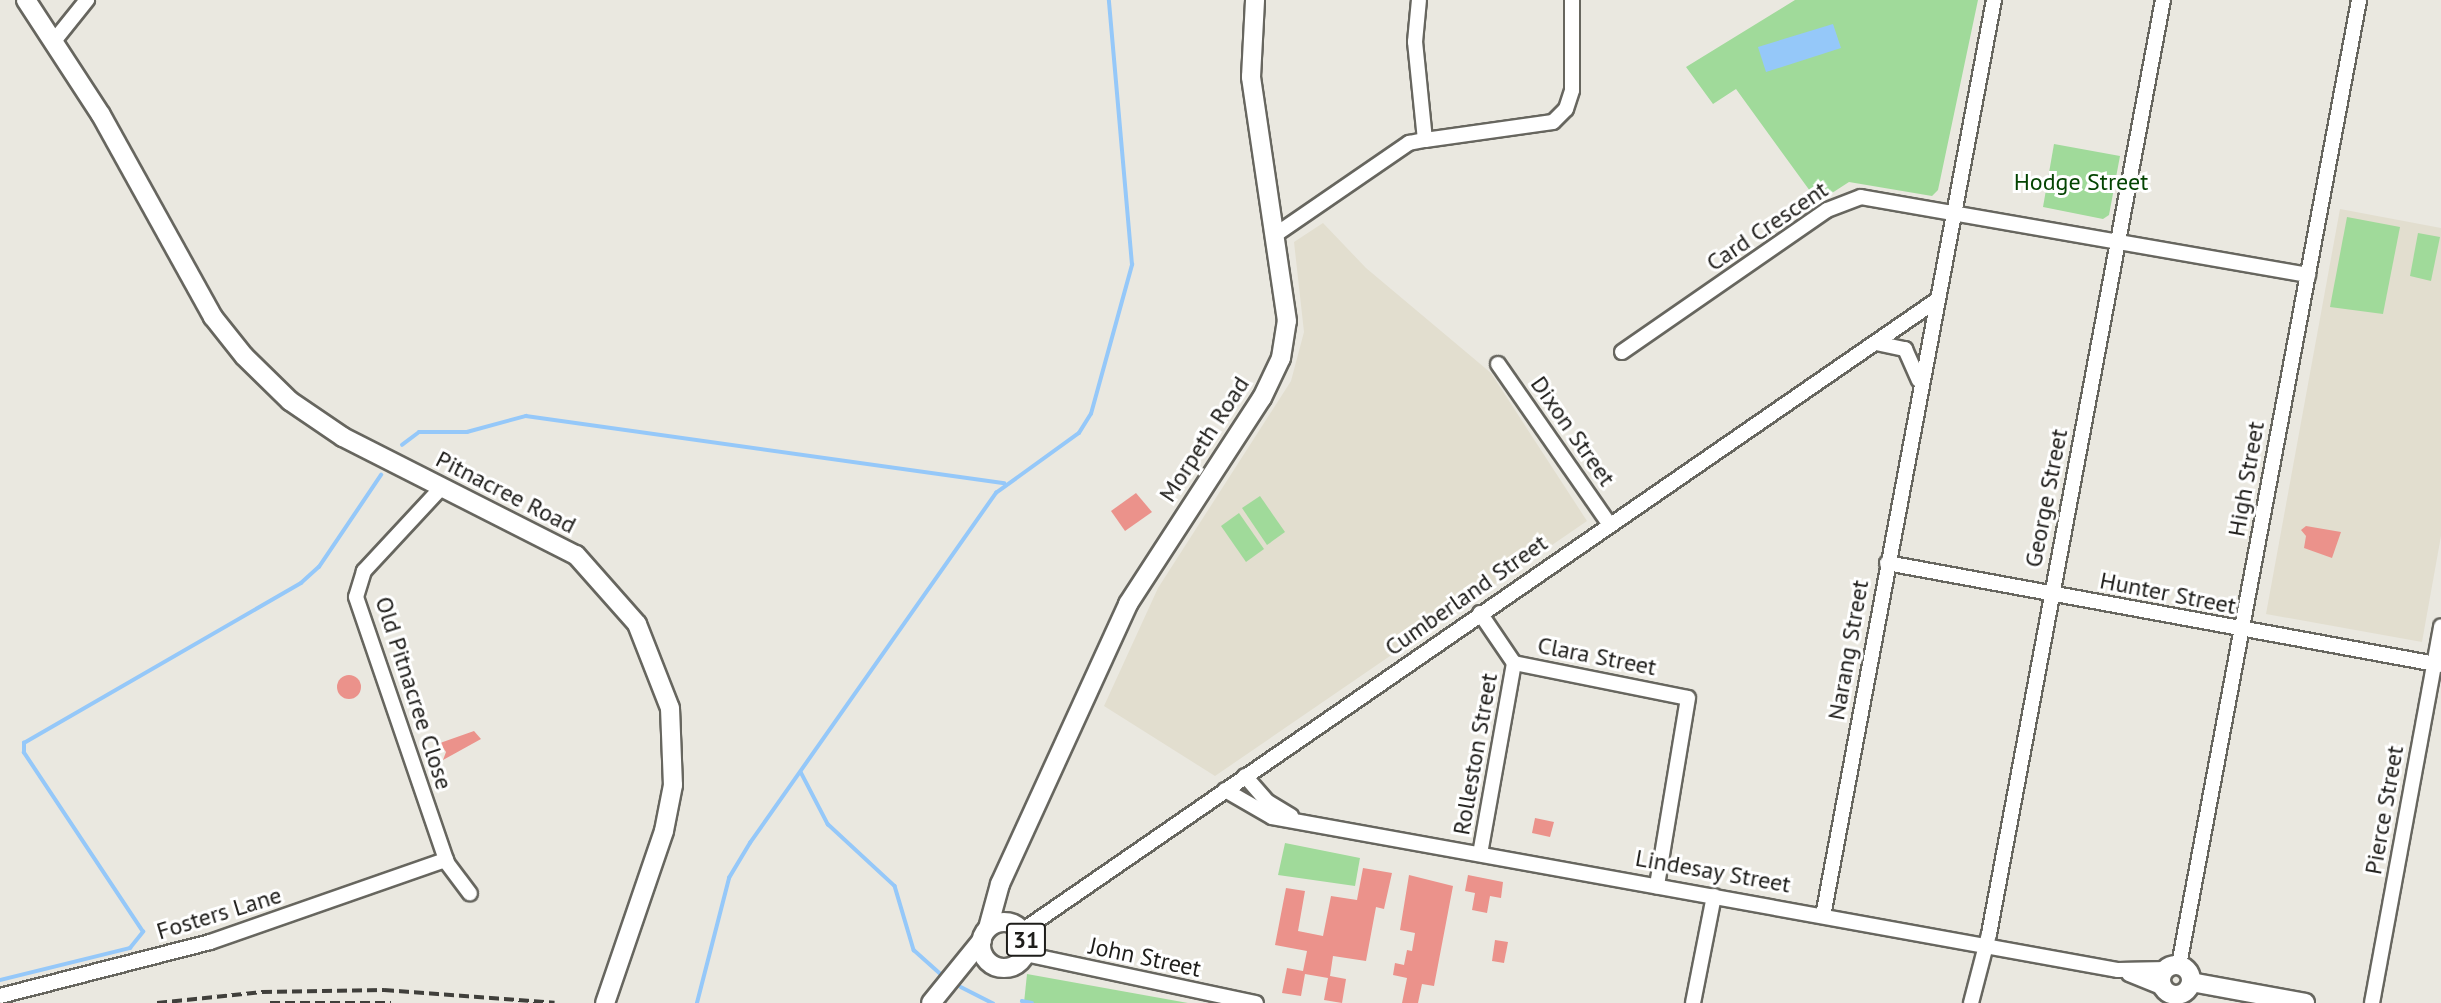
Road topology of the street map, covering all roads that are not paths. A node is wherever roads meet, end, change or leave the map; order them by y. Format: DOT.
graph roads {
  1 [pos="26,0"];
  2 [pos="87,0"];
  3 [pos="1255,0"];
  4 [pos="1419,0"];
  5 [pos="1572,0"];
  6 [pos="1994,0"];
  7 [pos="2164,0"];
  8 [pos="2359,0"];
  9 [pos="54,41"];
  10 [pos="1425,140"];
  11 [pos="1954,212"];
  12 [pos="1275,235"];
  13 [pos="2118,241"];
  14 [pos="2308,275"];
  15 [pos="1937,300"];
  16 [pos="1876,344"];
  17 [pos="1622,352"];
  18 [pos="1498,364"];
  19 [pos="1921,392"];
  20 [pos="442,487"];
  21 [pos="1609,524"];
  22 [pos="1887,562"];
  23 [pos="2050,594"];
  24 [pos="1480,613"];
  25 [pos="2441,626"];
  26 [pos="2243,630"];
  27 [pos="1514,663"];
  28 [pos="2438,664"];
  29 [pos="1245,776"];
  30 [pos="1225,790"];
  31 [pos="1300,820"];
  32 [pos="1480,853"];
  33 [pos="446,860"];
  34 [pos="1009,868"];
  35 [pos="1657,886"];
  36 [pos="470,893"];
  37 [pos="1714,896"];
  38 [pos="1823,916"];
  39 [pos="1016,927"];
  40 [pos="985,934"];
  41 [pos="1984,946"];
  42 [pos="1025,954"];
  43 [pos="2173,967"];
  44 [pos="999,968"];
  45 [pos="2118,970"];
  46 [pos="959,973"];
  47 [pos="2191,982"];
  48 [pos="2170,995"];
  49 [pos="0,996"];
  50 [pos="604,1003"];
  51 [pos="932,1003"];
  52 [pos="1256,1003"];
  53 [pos="1693,1003"];
  54 [pos="1971,1003"];
  55 [pos="2305,1003"];
  56 [pos="2372,1003"];
  1 -- 9 [label="main road, Pitnacree Road"];
  2 -- 9 [label="street"];
  3 -- 12 [label="main road, Morpeth Road / 31"];
  4 -- 10 [label="street"];
  5 -- 10 [label="street"];
  6 -- 11 [label="street, Narang Street"];
  7 -- 13 [label="street, George Street"];
  8 -- 14 [label="street, High Street"];
  9 -- 20 [label="main road, Pitnacree Road"];
  10 -- 12 [label="street"];
  11 -- 13 [label="street"];
  11 -- 15 [label="street, Narang Street"];
  11 -- 17 [label="street, Card Crescent"];
  12 -- 34 [label="main road, Morpeth Road / 31"];
  13 -- 14 [label="street"];
  13 -- 23 [label="street, George Street"];
  14 -- 26 [label="street, High Street"];
  15 -- 16 [label="street, Cumberland Street"];
  15 -- 19 [label="street, Narang Street"];
  16 -- 19 [label="street, Narang Street"];
  16 -- 21 [label="street, Cumberland Street"];
  18 -- 21 [label="street, Dixon Street"];
  19 -- 22 [label="street, Narang Street"];
  20 -- 33 [label="street, Old Pitnacree Close"];
  20 -- 50 [label="main road, Pitnacree Road"];
  21 -- 24 [label="street, Cumberland Street"];
  22 -- 23 [label="street, Hunter Street"];
  22 -- 38 [label="street, Narang Street"];
  23 -- 26 [label="street, Hunter Street"];
  23 -- 41 [label="street, George Street"];
  24 -- 27 [label="street, Clara Street"];
  24 -- 29 [label="street, Cumberland Street"];
  25 -- 28 [label="street, Pierce Street"];
  26 -- 28 [label="street, Hunter Street"];
  26 -- 43 [label="street, High Street"];
  27 -- 32 [label="street, Rolleston Street"];
  27 -- 35 [label="street, Clara Street"];
  28 -- 56 [label="street, Pierce Street"];
  29 -- 30 [label="street, Cumberland Street"];
  29 -- 31 [label="street, Lindesay Street"];
  30 -- 31 [label="street, Lindesay Street"];
  30 -- 39 [label="street, Cumberland Street"];
  31 -- 32 [label="street, Lindesay Street"];
  32 -- 35 [label="street, Lindesay Street"];
  33 -- 36 [label="street, Old Pitnacree Close"];
  33 -- 49 [label="street, Fosters Lane"];
  34 -- 39 [label="main road, Morpeth Road / 31"];
  34 -- 40 [label="main road, Morpeth Road / 31"];
  35 -- 37 [label="street, Lindesay Street"];
  37 -- 38 [label="street, Lindesay Street"];
  37 -- 53 [label="street"];
  38 -- 41 [label="street, Lindesay Street"];
  39 -- 40 [label="main road, 31"];
  39 -- 42 [label="main road, 31"];
  40 -- 44 [label="main road, 31"];
  40 -- 46 [label="main road, 31"];
  41 -- 45 [label="street, Lindesay Street"];
  41 -- 54 [label="street, George Street"];
  42 -- 44 [label="main road, 31"];
  42 -- 52 [label="street, John Street"];
  43 -- 45 [label="street, Lindesay Street"];
  43 -- 47 [label="main road"];
  43 -- 48 [label="main road"];
  44 -- 46 [label="main road, 31"];
  45 -- 48 [label="street, Lindesay Street"];
  46 -- 51 [label="main road, 31"];
  47 -- 48 [label="main road"];
  47 -- 55 [label="main road"];
}
